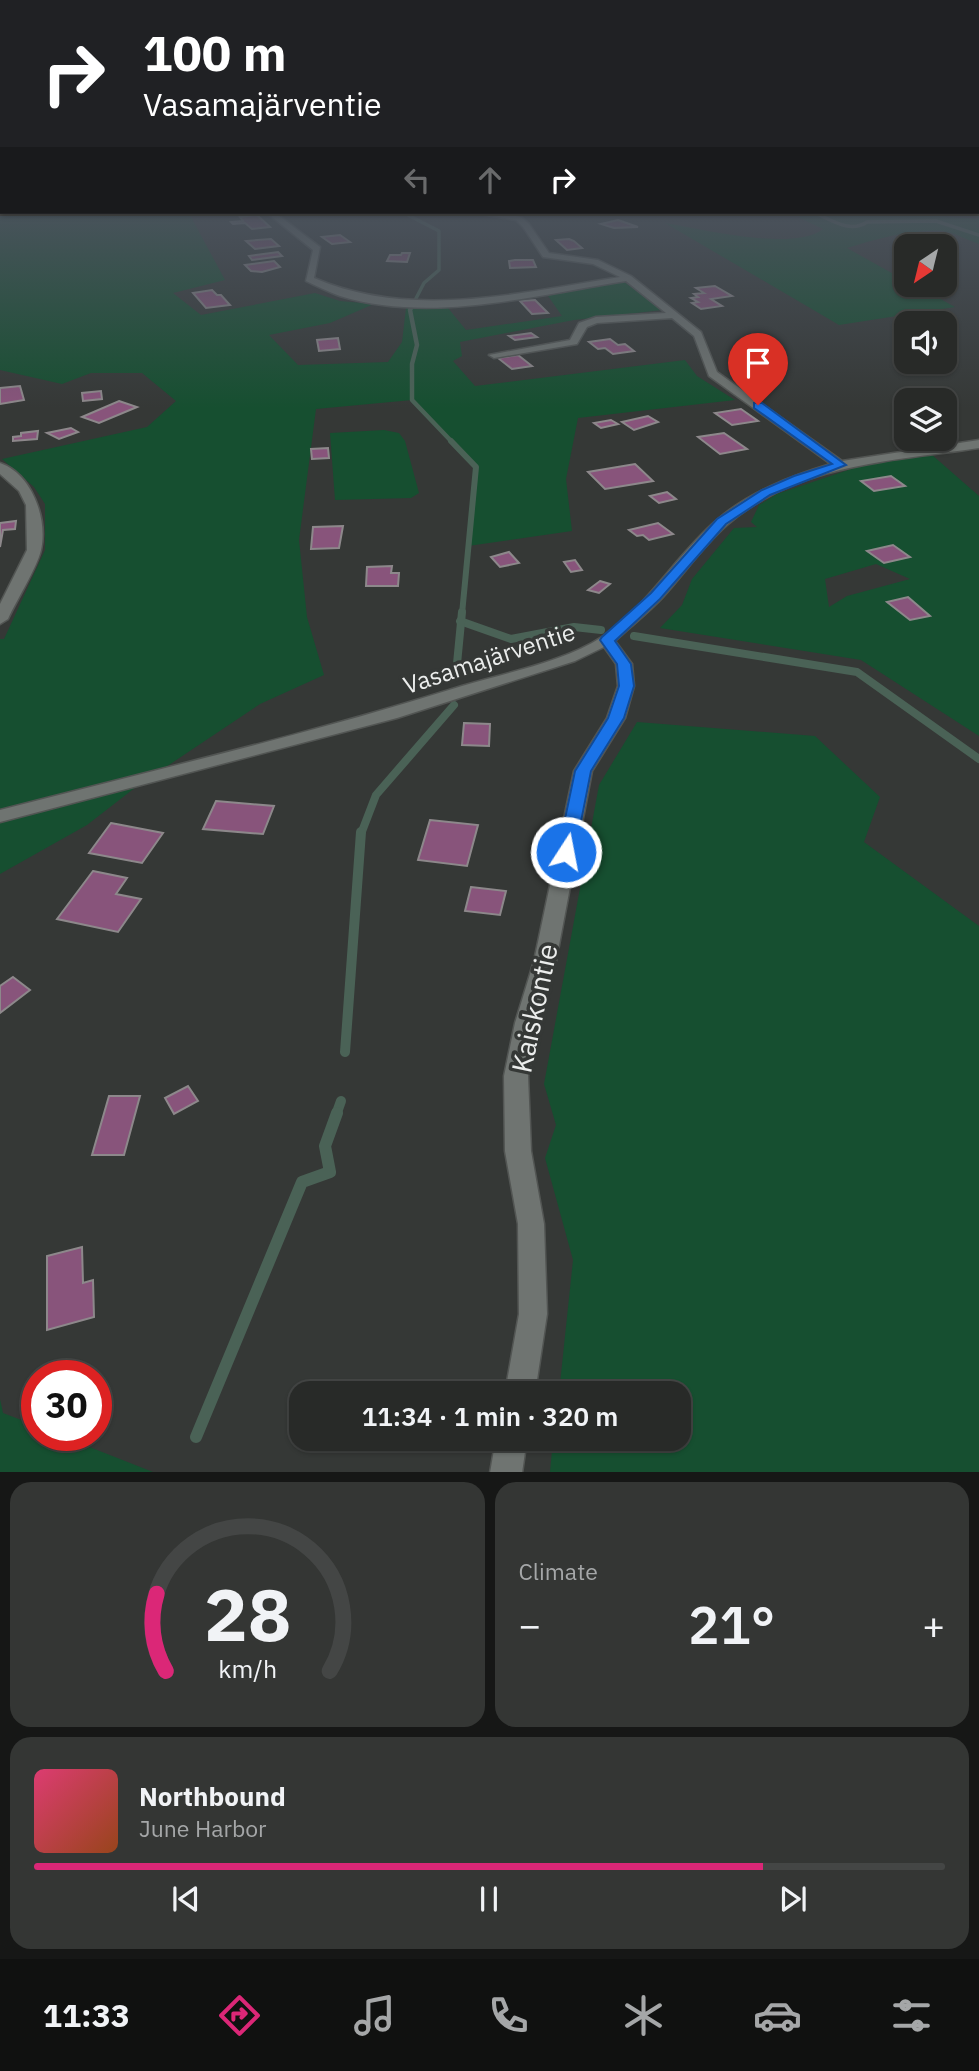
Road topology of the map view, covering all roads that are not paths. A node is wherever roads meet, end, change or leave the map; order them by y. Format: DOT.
graph roads {
  1 [pos="311,271"];
  2 [pos="613,271"];
  3 [pos="628,278"];
  4 [pos="673,315"];
  5 [pos="494,355"];
  6 [pos="979,444"];
  7 [pos="840,465"];
  8 [pos="0,467"];
  9 [pos="0,619"];
  10 [pos="607,640"];
  11 [pos="0,816"];
  12 [pos="522,1381"];
  13 [pos="510,1451"];
  14 [pos="506,1472"];
  1 -- 3 [label="street"];
  2 -- 3 [label="street"];
  3 -- 4 [label="street"];
  4 -- 5 [label="street"];
  4 -- 7 [label="street"];
  6 -- 7 [label="street, Vasamajärventie"];
  7 -- 10 [label="street, Vasamajärventie"];
  8 -- 9 [label="street"];
  10 -- 11 [label="street, Vasamajärventie"];
  10 -- 12 [label="street, Kaiskontie"];
  13 -- 14 [label="street"];
}
